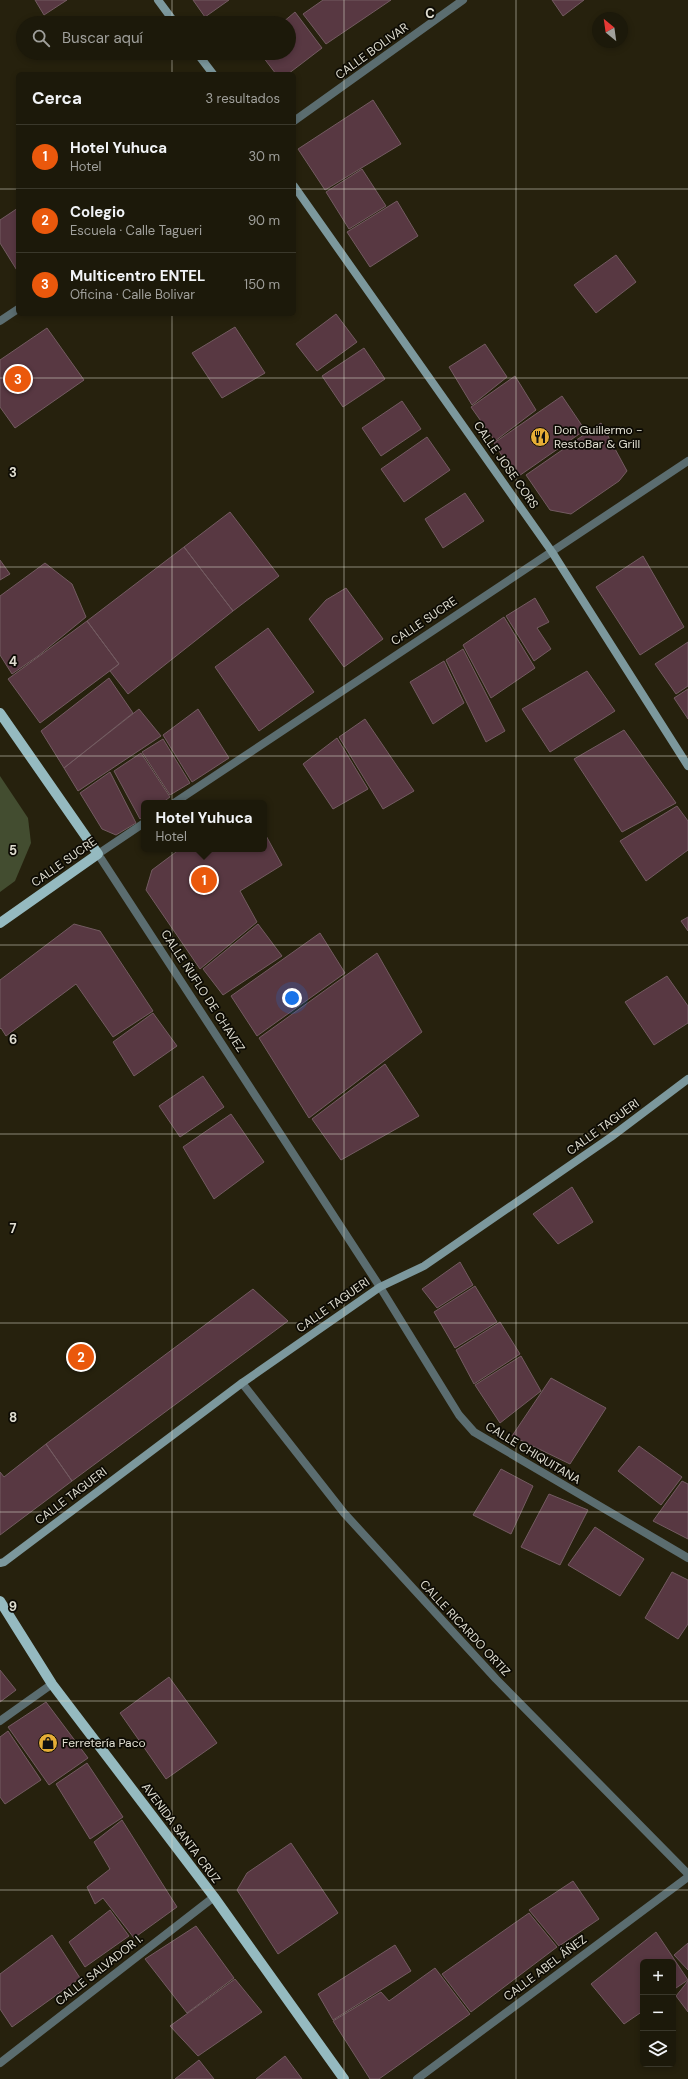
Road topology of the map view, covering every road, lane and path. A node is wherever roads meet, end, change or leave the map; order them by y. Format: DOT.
graph roads {
  1 [pos="158,0"];
  2 [pos="463,0"];
  3 [pos="170,16"];
  4 [pos="202,60"];
  5 [pos="211,72"];
  6 [pos="296,120"];
  7 [pos="296,189"];
  8 [pos="16,310"];
  9 [pos="0,321"];
  10 [pos="688,461"];
  11 [pos="552,552"];
  12 [pos="0,713"];
  13 [pos="688,766"];
  14 [pos="179,800"];
  15 [pos="141,825"];
  16 [pos="98,854"];
  17 [pos="0,923"];
  18 [pos="688,1079"];
  19 [pos="380,1287"];
  20 [pos="242,1383"];
  21 [pos="688,1558"];
  22 [pos="0,1563"];
  23 [pos="0,1601"];
  24 [pos="52,1684"];
  25 [pos="0,1721"];
  26 [pos="688,1875"];
  27 [pos="214,1897"];
  28 [pos="0,2063"];
  29 [pos="344,2079"];
  30 [pos="417,2079"];
  1 -- 3 [label="main road"];
  2 -- 6 [label="street, CALLE BOLIVAR"];
  4 -- 5 [label="main road"];
  7 -- 11 [label="main road, CALLE JOSE CORS"];
  8 -- 9 [label="street"];
  10 -- 11 [label="street, CALLE SUCRE"];
  11 -- 13 [label="main road, CALLE JOSE CORS"];
  11 -- 14 [label="street, CALLE SUCRE"];
  12 -- 16 [label="main road, CALLE ÑUFLO DE CHAVEZ"];
  15 -- 16 [label="street, CALLE SUCRE"];
  16 -- 17 [label="main road, CALLE SUCRE"];
  16 -- 19 [label="street, CALLE ÑUFLO DE CHAVEZ"];
  18 -- 19 [label="main road, CALLE TAGUERI"];
  19 -- 20 [label="main road, CALLE TAGUERI"];
  19 -- 21 [label="street, CALLE CHIQUITANA"];
  20 -- 22 [label="main road, CALLE TAGUERI"];
  20 -- 26 [label="street, CALLE RICARDO ORTIZ"];
  23 -- 24 [label="main road, AVENIDA SANTA CRUZ"];
  24 -- 25 [label="street"];
  24 -- 27 [label="main road, AVENIDA SANTA CRUZ"];
  26 -- 30 [label="street, CALLE ABEL ÁÑEZ"];
  27 -- 28 [label="street, CALLE SALVADOR I."];
  27 -- 29 [label="main road, AVENIDA SANTA CRUZ"];
}
